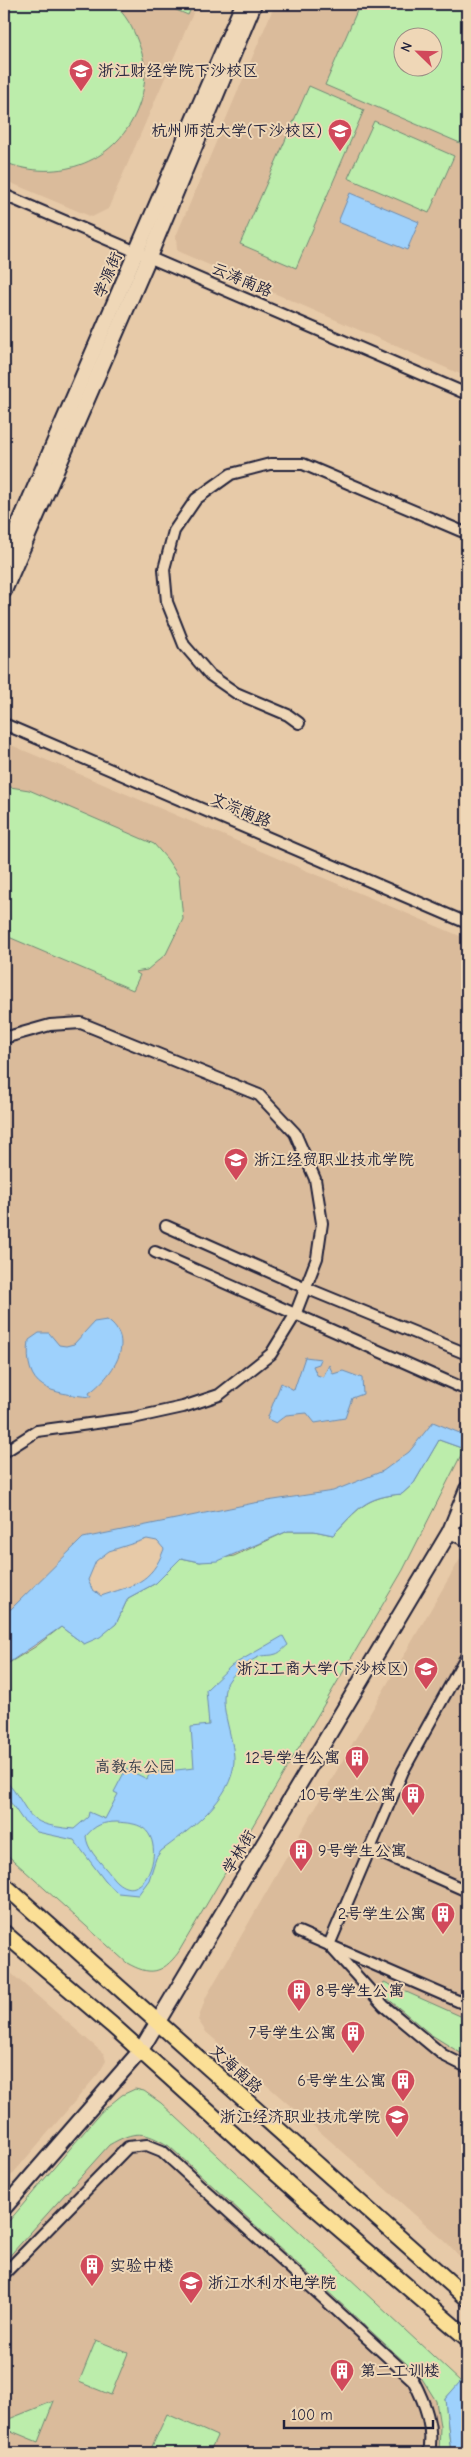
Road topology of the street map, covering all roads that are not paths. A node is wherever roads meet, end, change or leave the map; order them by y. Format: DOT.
graph roads {
  1 [pos="243,4"];
  2 [pos="254,4"];
  3 [pos="4,195"];
  4 [pos="143,254"];
  5 [pos="467,394"];
  6 [pos="462,531"];
  7 [pos="4,559"];
  8 [pos="4,591"];
  9 [pos="4,724"];
  10 [pos="299,724"];
  11 [pos="467,923"];
  12 [pos="4,1038"];
  13 [pos="166,1226"];
  14 [pos="154,1252"];
  15 [pos="306,1288"];
  16 [pos="294,1315"];
  17 [pos="467,1354"];
  18 [pos="467,1390"];
  19 [pos="4,1452"];
  20 [pos="467,1489"];
  21 [pos="450,1531"];
  22 [pos="467,1539"];
  23 [pos="466,1659"];
  24 [pos="370,1848"];
  25 [pos="4,1885"];
  26 [pos="467,1891"];
  27 [pos="299,1932"];
  28 [pos="4,1933"];
  29 [pos="329,1945"];
  30 [pos="467,2005"];
  31 [pos="158,2023"];
  32 [pos="141,2050"];
  33 [pos="467,2067"];
  34 [pos="4,2208"];
  35 [pos="4,2274"];
  36 [pos="467,2298"];
  37 [pos="467,2338"];
  38 [pos="429,2453"];
  1 -- 4 [label="main road, 学源街"];
  2 -- 4 [label="main road"];
  3 -- 4 [label="street, 云涛南路"];
  4 -- 5 [label="street, 云涛南路"];
  4 -- 7 [label="main road, 学源街"];
  4 -- 8 [label="main road"];
  6 -- 10 [label="street"];
  9 -- 11 [label="street, 文淙南路"];
  12 -- 15 [label="street"];
  13 -- 15 [label="street"];
  14 -- 16 [label="street"];
  15 -- 16 [label="street"];
  15 -- 17 [label="street"];
  16 -- 18 [label="street"];
  16 -- 19 [label="street"];
  20 -- 21 [label="main road, 学林街"];
  21 -- 22 [label="main road"];
  21 -- 31 [label="main road, 学林街"];
  23 -- 24 [label="street"];
  24 -- 26 [label="street"];
  24 -- 29 [label="street"];
  25 -- 31 [label="main road, 文海南路"];
  27 -- 29 [label="street"];
  28 -- 32 [label="main road"];
  29 -- 30 [label="street"];
  29 -- 33 [label="street"];
  31 -- 32 [label="main road, 学林街"];
  31 -- 36 [label="main road, 文海南路"];
  32 -- 34 [label="main road, 学林街"];
  32 -- 37 [label="main road"];
  35 -- 38 [label="street"];
}
